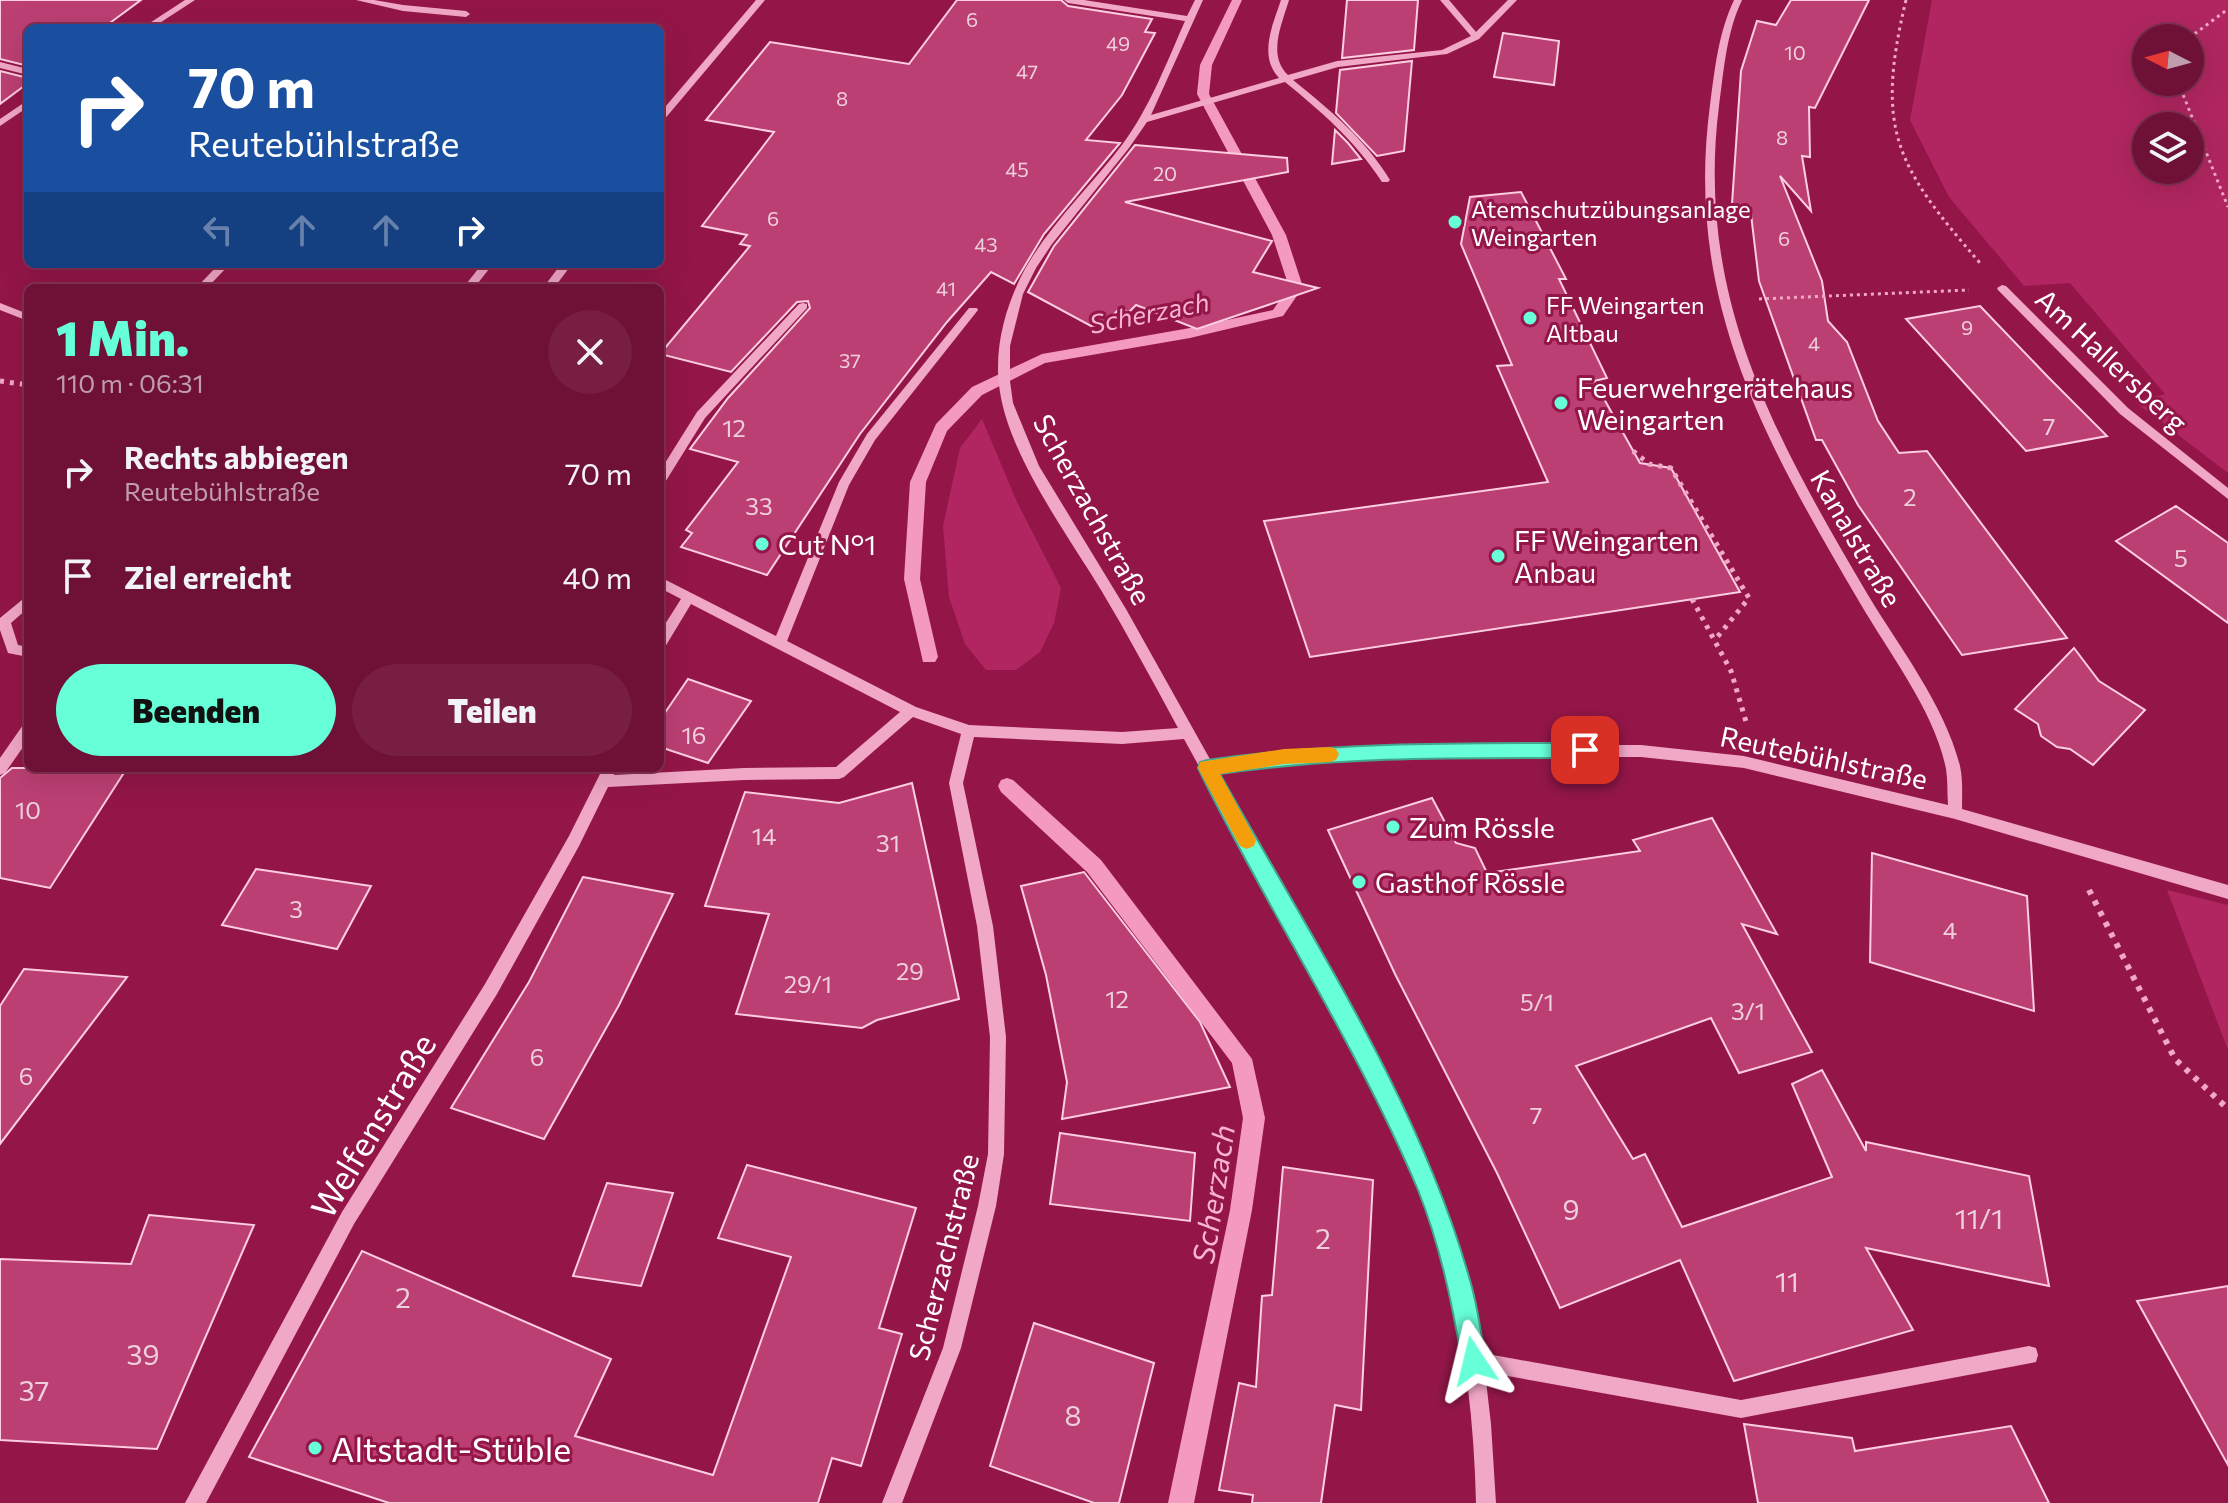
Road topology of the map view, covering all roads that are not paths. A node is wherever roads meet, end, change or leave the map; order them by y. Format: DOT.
graph roads {
  1 [pos="191,0"];
  2 [pos="360,0"];
  3 [pos="761,0"];
  4 [pos="1068,0"];
  5 [pos="1199,0"];
  6 [pos="1285,0"];
  7 [pos="1444,0"];
  8 [pos="1513,0"];
  9 [pos="1738,0"];
  10 [pos="466,14"];
  11 [pos="1189,19"];
  12 [pos="152,24"];
  13 [pos="1476,37"];
  14 [pos="0,65"];
  15 [pos="24,71"];
  16 [pos="1283,77"];
  17 [pos="24,106"];
  18 [pos="664,114"];
  19 [pos="1144,120"];
  20 [pos="0,123"];
  21 [pos="1385,180"];
  22 [pos="221,268"];
  23 [pos="485,268"];
  24 [pos="564,268"];
  25 [pos="205,284"];
  26 [pos="471,284"];
  27 [pos="551,284"];
  28 [pos="2002,288"];
  29 [pos="0,306"];
  30 [pos="803,306"];
  31 [pos="973,310"];
  32 [pos="24,316"];
  33 [pos="664,475"];
  34 [pos="2228,495"];
  35 [pos="664,584"];
  36 [pos="689,597"];
  37 [pos="24,603"];
  38 [pos="2,622"];
  39 [pos="664,637"];
  40 [pos="780,643"];
  41 [pos="24,651"];
  42 [pos="911,711"];
  43 [pos="969,731"];
  44 [pos="1188,733"];
  45 [pos="24,735"];
  46 [pos="1207,768"];
  47 [pos="0,769"];
  48 [pos="607,774"];
  49 [pos="1955,813"];
  50 [pos="2228,892"];
  51 [pos="2029,1355"];
  52 [pos="1474,1361"];
  53 [pos="195,1503"];
  54 [pos="892,1503"];
  55 [pos="1486,1503"];
  1 -- 12 [label="street"];
  2 -- 10 [label="street"];
  3 -- 18 [label="street"];
  4 -- 11 [label="street"];
  5 -- 11 [label="street, Scherzachstraße"];
  6 -- 16 [label="street"];
  7 -- 13 [label="street"];
  8 -- 13 [label="street"];
  9 -- 49 [label="street, Kanalstraße"];
  11 -- 19 [label="street, Scherzachstraße"];
  13 -- 16 [label="street"];
  14 -- 15 [label="street"];
  16 -- 19 [label="street"];
  16 -- 21 [label="street"];
  17 -- 20 [label="street"];
  19 -- 44 [label="street, Scherzachstraße"];
  22 -- 25 [label="street"];
  23 -- 26 [label="street"];
  24 -- 27 [label="street"];
  28 -- 34 [label="street, Am Hallersberg"];
  29 -- 32 [label="street"];
  30 -- 33 [label="street"];
  31 -- 40 [label="street"];
  35 -- 36 [label="street"];
  36 -- 39 [label="street"];
  36 -- 40 [label="street"];
  37 -- 38 [label="street"];
  38 -- 41 [label="street"];
  40 -- 42 [label="street"];
  42 -- 43 [label="street"];
  42 -- 48 [label="street, Welfenstraße"];
  43 -- 44 [label="street"];
  43 -- 54 [label="street, Scherzachstraße"];
  44 -- 46 [label="street, Scherzachstraße"];
  45 -- 47 [label="street"];
  46 -- 49 [label="street, Reutebühlstraße"];
  46 -- 52 [label="street, Scherzachstraße"];
  48 -- 53 [label="street, Welfenstraße"];
  49 -- 50 [label="street, Reutebühlstraße"];
  51 -- 52 [label="street"];
  52 -- 55 [label="street, Scherzachstraße"];
}
